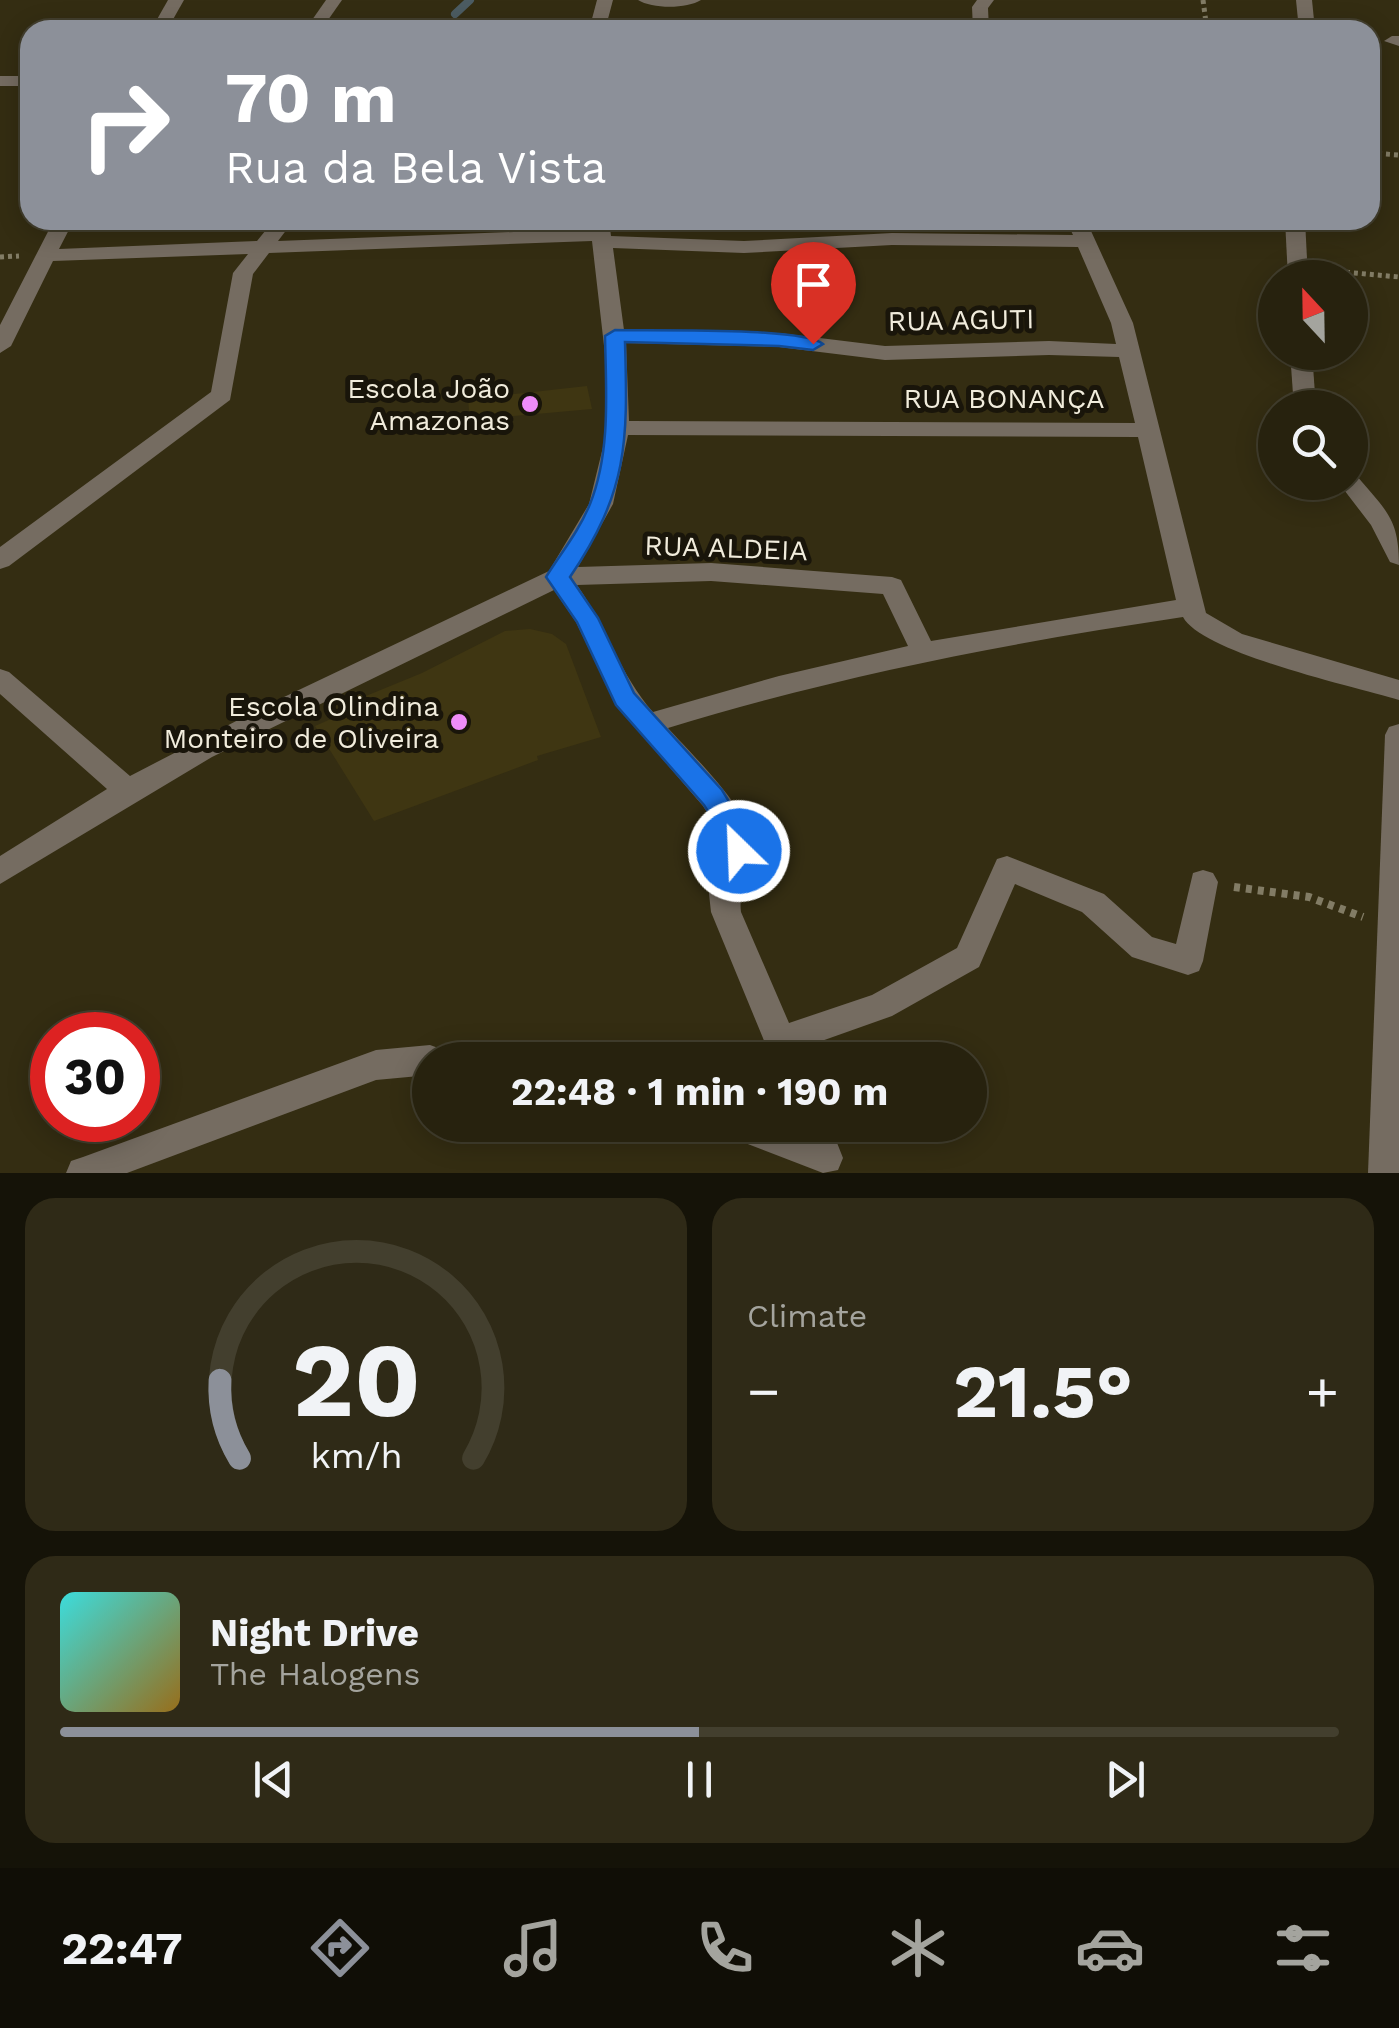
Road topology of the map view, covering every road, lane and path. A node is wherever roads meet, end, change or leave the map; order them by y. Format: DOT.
graph roads {
  1 [pos="646,0"];
  2 [pos="693,0"];
  3 [pos="59,230"];
  4 [pos="277,230"];
  5 [pos="1295,230"];
  6 [pos="1081,231"];
  7 [pos="601,232"];
  8 [pos="264,247"];
  9 [pos="46,256"];
  10 [pos="1297,260"];
  11 [pos="1368,276"];
  12 [pos="1399,277"];
  13 [pos="615,336"];
  14 [pos="0,346"];
  15 [pos="1129,351"];
  16 [pos="617,428"];
  17 [pos="1150,430"];
  18 [pos="1364,500"];
  19 [pos="1399,556"];
  20 [pos="0,560"];
  21 [pos="558,577"];
  22 [pos="1194,613"];
  23 [pos="924,653"];
  24 [pos="0,679"];
  25 [pos="1399,690"];
  26 [pos="645,725"];
  27 [pos="1399,735"];
  28 [pos="127,790"];
  29 [pos="0,872"];
  30 [pos="1204,882"];
  31 [pos="1392,928"];
  32 [pos="781,1042"];
  33 [pos="802,1042"];
  34 [pos="412,1062"];
  35 [pos="784,1142"];
  36 [pos="820,1142"];
  37 [pos="83,1173"];
  38 [pos="1385,1173"];
  1 -- 2 [label="street"];
  3 -- 9 [label="street"];
  4 -- 8 [label="street"];
  5 -- 10 [label="street"];
  6 -- 7 [label="street"];
  6 -- 15 [label="street"];
  7 -- 8 [label="street"];
  7 -- 13 [label="street"];
  8 -- 9 [label="street"];
  8 -- 20 [label="street"];
  9 -- 14 [label="street"];
  11 -- 12 [label="path"];
  13 -- 15 [label="street, RUA AGUTI"];
  13 -- 16 [label="street"];
  15 -- 17 [label="street"];
  16 -- 17 [label="street, RUA BONANÇA"];
  16 -- 21 [label="street"];
  17 -- 22 [label="street"];
  18 -- 19 [label="street"];
  21 -- 23 [label="street, RUA ALDEIA"];
  21 -- 26 [label="street"];
  21 -- 28 [label="street"];
  22 -- 23 [label="street"];
  22 -- 25 [label="street"];
  23 -- 26 [label="street"];
  24 -- 28 [label="street"];
  26 -- 32 [label="street"];
  27 -- 31 [label="street"];
  28 -- 29 [label="street"];
  30 -- 31 [label="path"];
  30 -- 33 [label="street"];
  31 -- 38 [label="street"];
  34 -- 37 [label="street"];
  35 -- 36 [label="street"];
}
